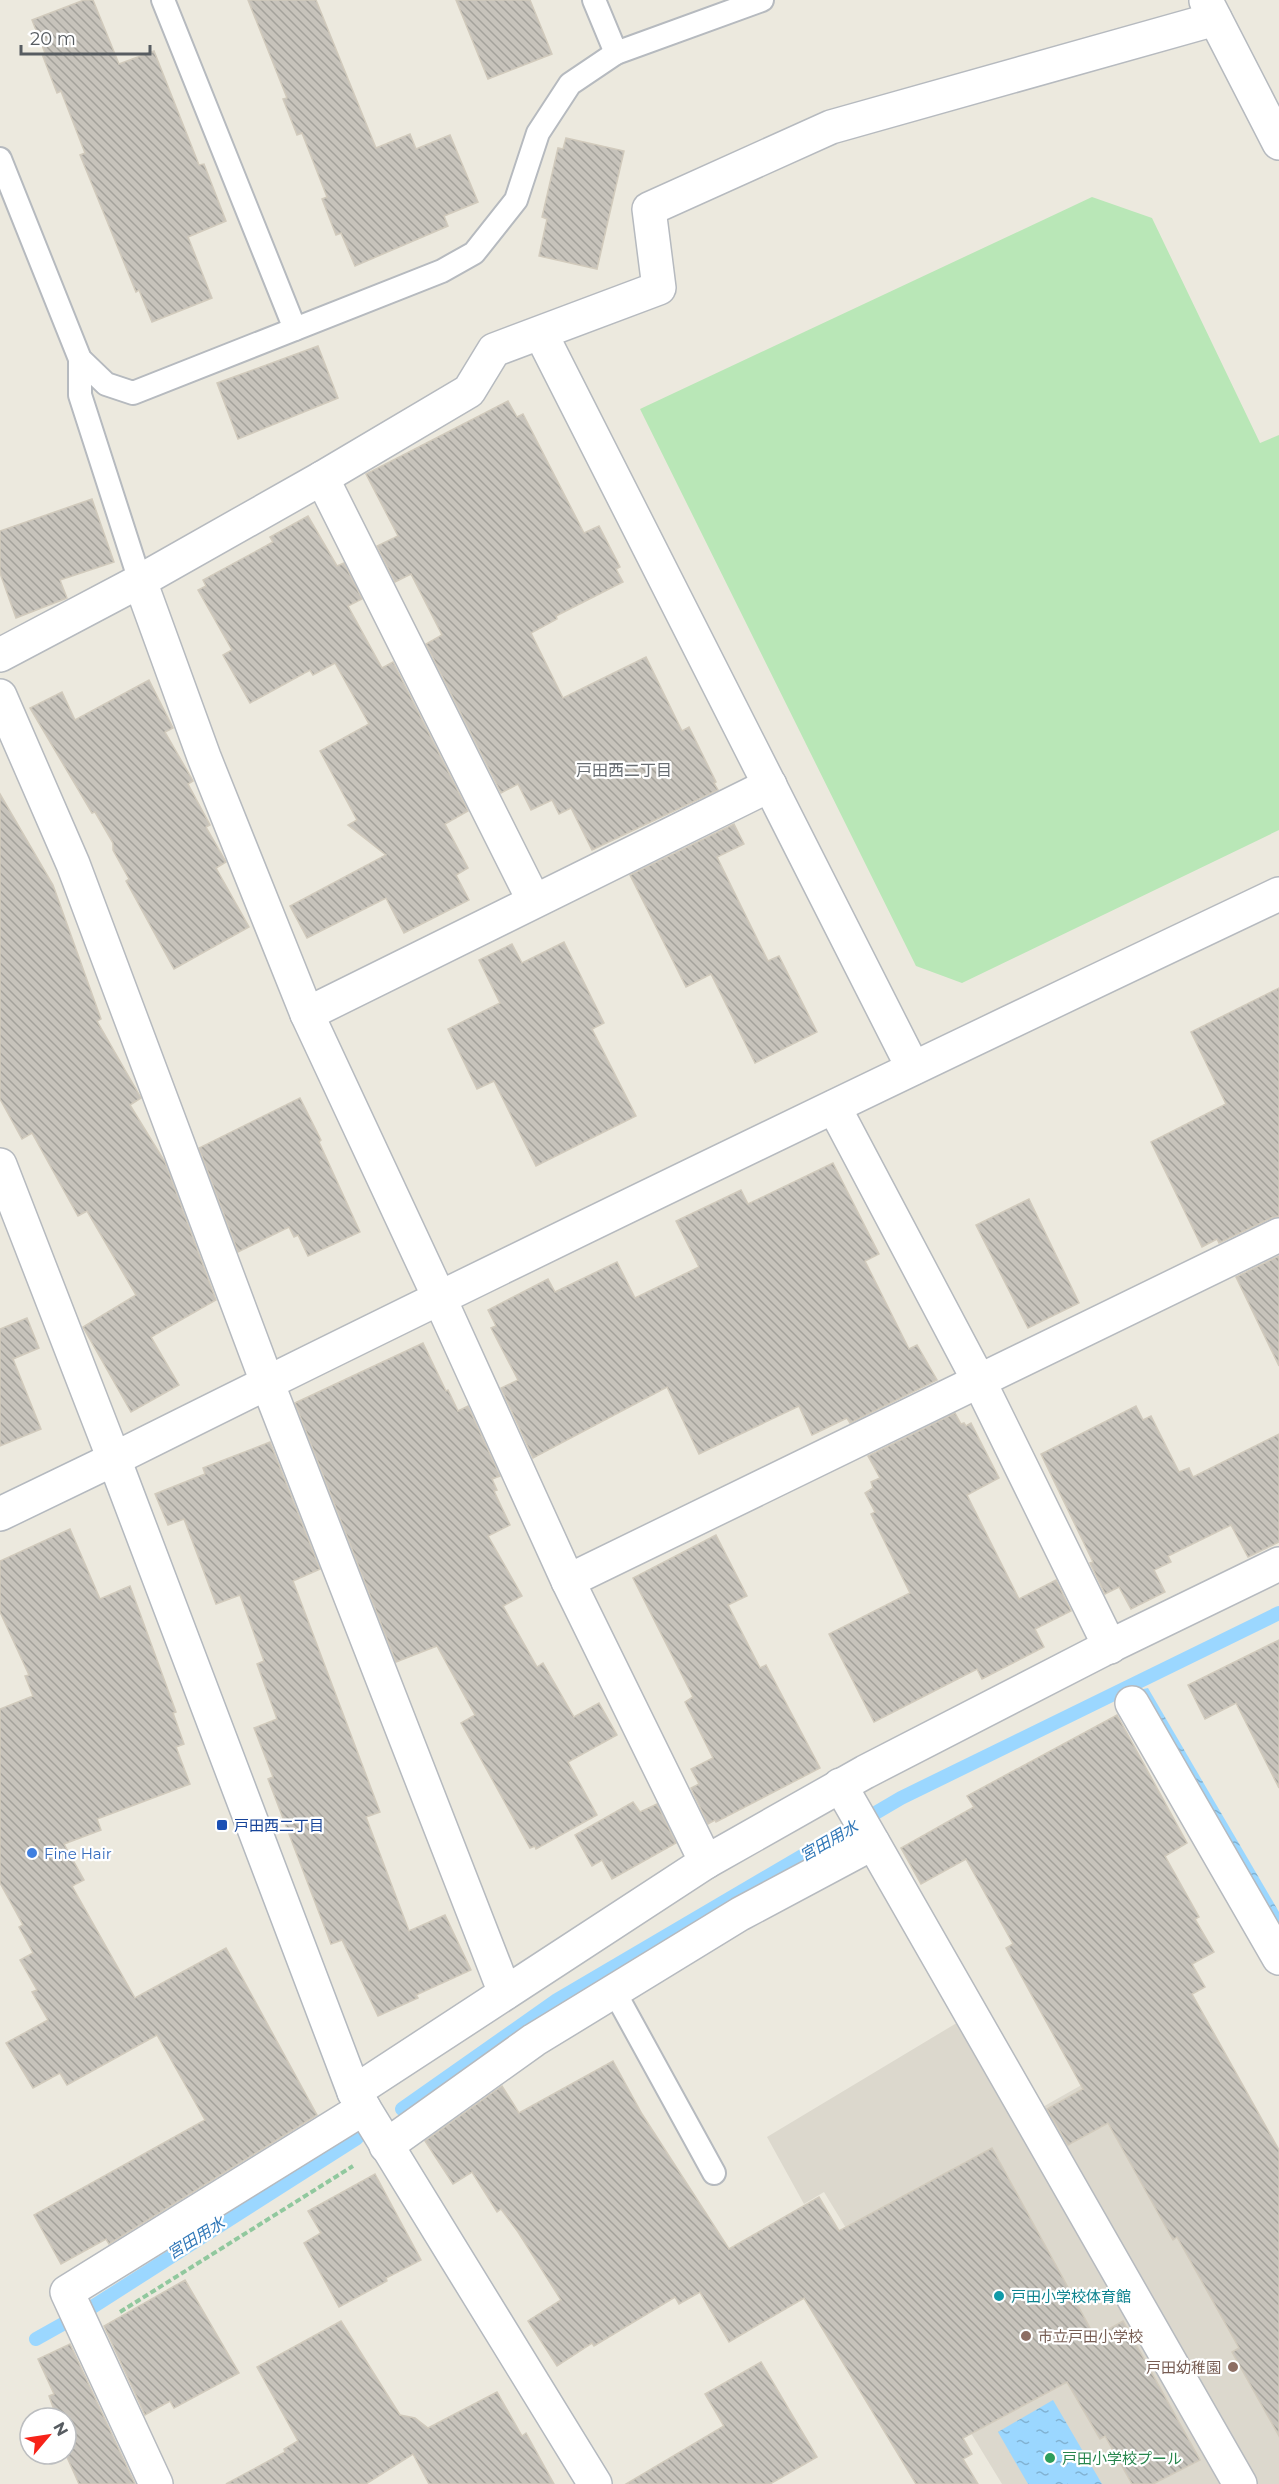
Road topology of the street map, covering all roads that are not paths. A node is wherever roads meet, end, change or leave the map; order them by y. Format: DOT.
graph roads {
  1 [pos="163,0"];
  2 [pos="594,0"];
  3 [pos="762,0"];
  4 [pos="1210,10"];
  5 [pos="616,53"];
  6 [pos="1279,143"];
  7 [pos="0,159"];
  8 [pos="5,189"];
  9 [pos="295,329"];
  10 [pos="541,334"];
  11 [pos="80,359"];
  12 [pos="322,478"];
  13 [pos="140,581"];
  14 [pos="0,655"];
  15 [pos="0,696"];
  16 [pos="770,784"];
  17 [pos="1279,894"];
  18 [pos="534,901"];
  19 [pos="307,1014"];
  20 [pos="913,1068"];
  21 [pos="834,1107"];
  22 [pos="0,1165"];
  23 [pos="1279,1235"];
  24 [pos="439,1297"];
  25 [pos="979,1381"];
  26 [pos="267,1382"];
  27 [pos="114,1459"];
  28 [pos="0,1514"];
  29 [pos="1279,1563"];
  30 [pos="568,1581"];
  31 [pos="1110,1647"];
  32 [pos="1132,1703"];
  33 [pos="840,1785"];
  34 [pos="867,1832"];
  35 [pos="706,1862"];
  36 [pos="1279,1958"];
  37 [pos="614,1991"];
  38 [pos="505,1993"];
  39 [pos="359,2100"];
  40 [pos="386,2146"];
  41 [pos="714,2173"];
  42 [pos="156,2484"];
  43 [pos="595,2484"];
  44 [pos="1240,2484"];
  1 -- 9 [label="lane"];
  2 -- 5 [label="lane"];
  3 -- 5 [label="lane"];
  4 -- 6 [label="street"];
  4 -- 10 [label="street"];
  5 -- 9 [label="lane"];
  7 -- 8 [label="lane"];
  8 -- 11 [label="lane"];
  9 -- 11 [label="lane"];
  10 -- 12 [label="street"];
  10 -- 16 [label="street"];
  11 -- 13 [label="lane"];
  12 -- 13 [label="street"];
  12 -- 18 [label="street"];
  13 -- 14 [label="street"];
  13 -- 19 [label="street"];
  15 -- 26 [label="street"];
  16 -- 18 [label="street"];
  16 -- 20 [label="street"];
  17 -- 20 [label="street"];
  18 -- 19 [label="street"];
  19 -- 24 [label="street"];
  20 -- 21 [label="street"];
  21 -- 24 [label="street"];
  21 -- 25 [label="street"];
  22 -- 27 [label="street"];
  23 -- 25 [label="street"];
  24 -- 26 [label="street"];
  24 -- 30 [label="street"];
  25 -- 30 [label="street"];
  25 -- 31 [label="street"];
  26 -- 27 [label="street"];
  26 -- 38 [label="street"];
  27 -- 28 [label="street"];
  27 -- 39 [label="street"];
  29 -- 31 [label="street"];
  30 -- 35 [label="street"];
  31 -- 33 [label="street"];
  32 -- 36 [label="street"];
  33 -- 34 [label="street"];
  33 -- 35 [label="street"];
  34 -- 37 [label="street"];
  34 -- 44 [label="street"];
  35 -- 38 [label="street"];
  37 -- 40 [label="street"];
  37 -- 41 [label="lane"];
  38 -- 39 [label="street"];
  39 -- 40 [label="street"];
  39 -- 42 [label="street"];
  40 -- 43 [label="street"];
}
